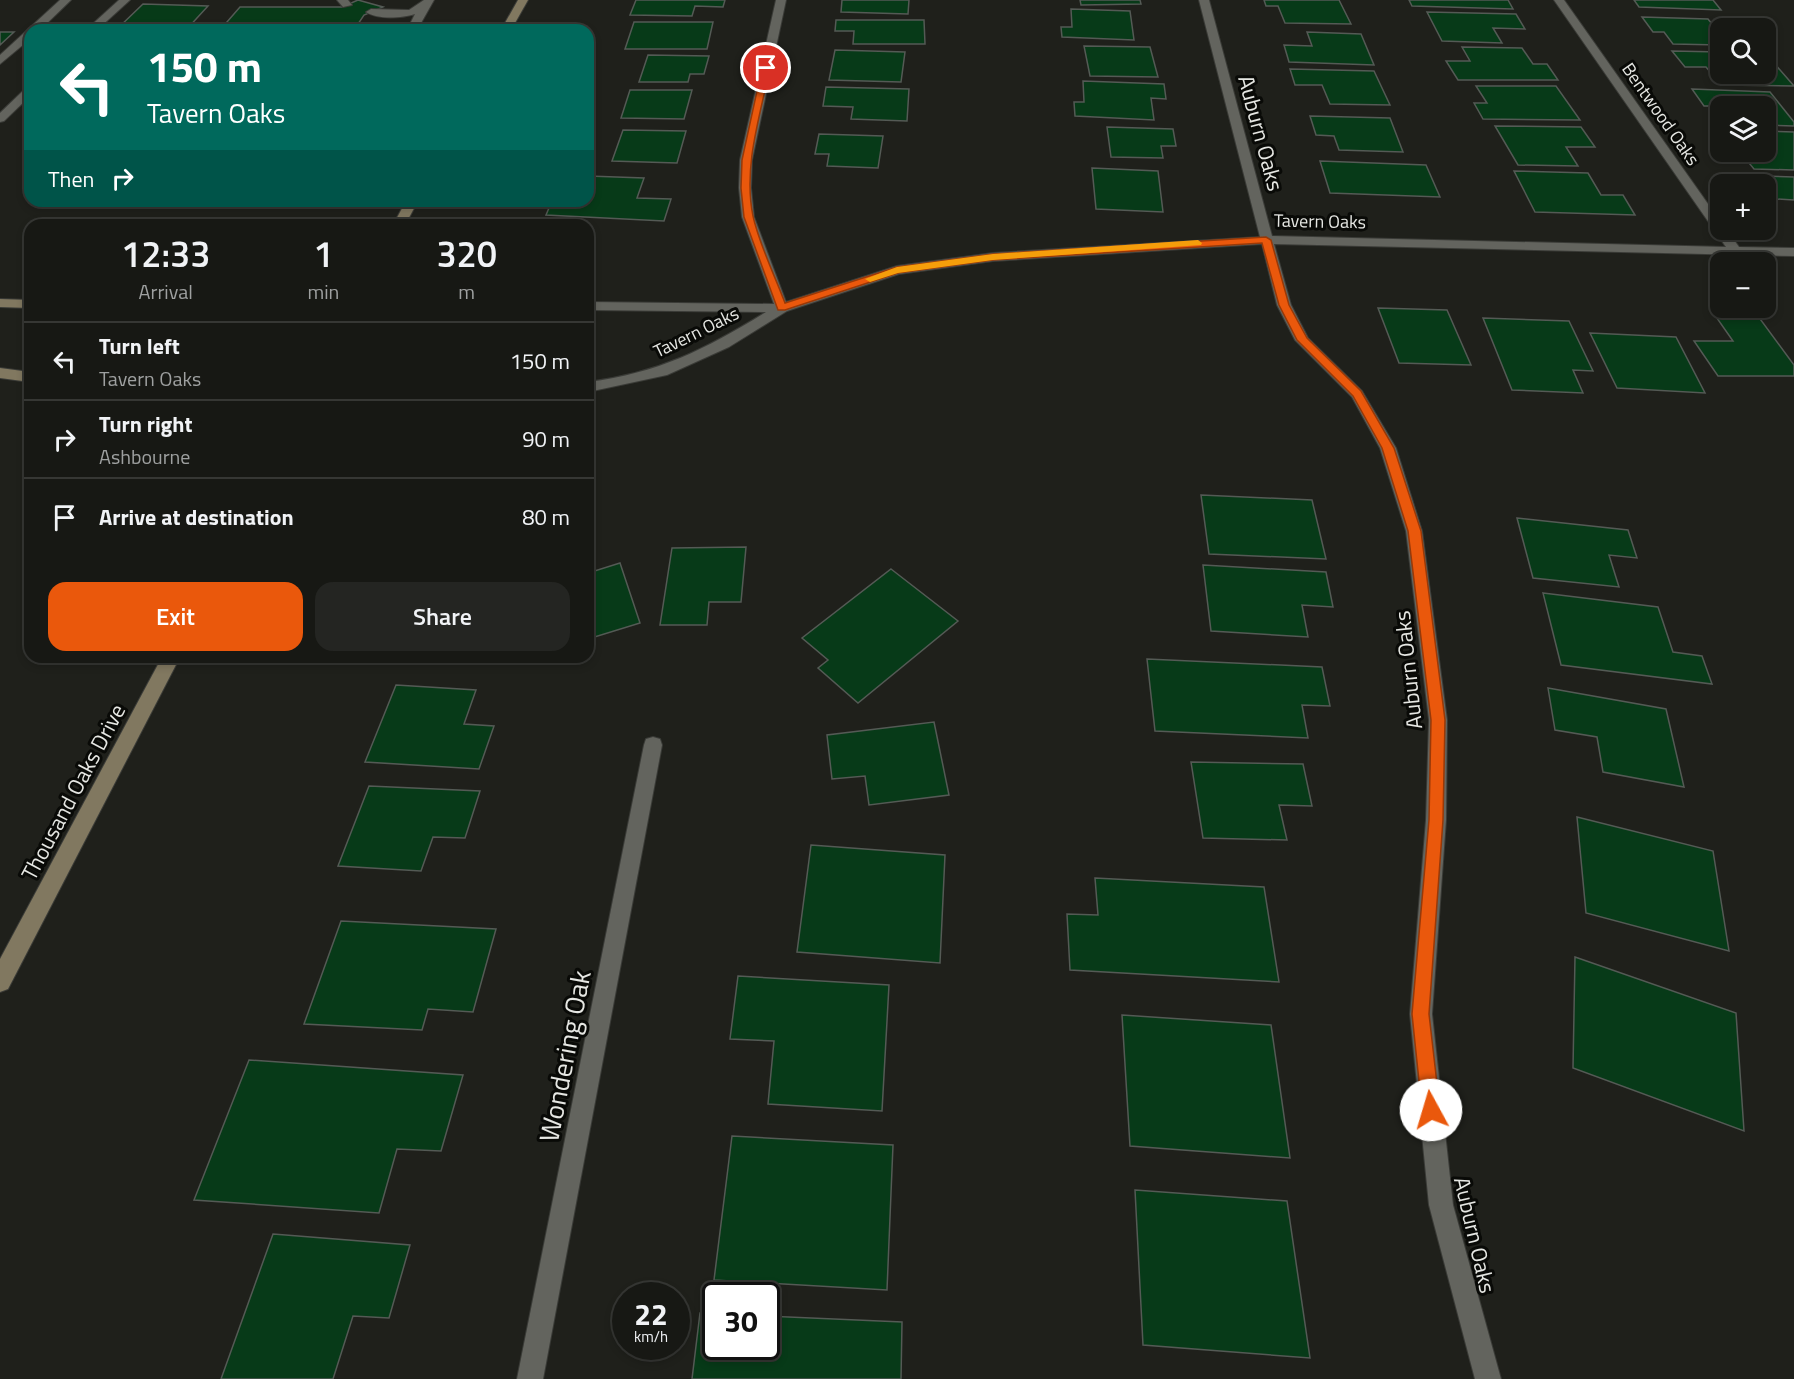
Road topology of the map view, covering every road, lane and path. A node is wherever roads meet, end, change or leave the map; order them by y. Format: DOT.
graph roads {
  1 [pos="66,0"];
  2 [pos="125,0"];
  3 [pos="523,0"];
  4 [pos="781,0"];
  5 [pos="1204,0"];
  6 [pos="1559,0"];
  7 [pos="427,3"];
  8 [pos="371,12"];
  9 [pos="40,24"];
  10 [pos="98,24"];
  11 [pos="415,24"];
  12 [pos="509,24"];
  13 [pos="24,39"];
  14 [pos="0,61"];
  15 [pos="24,96"];
  16 [pos="0,119"];
  17 [pos="1266,240"];
  18 [pos="1734,249"];
  19 [pos="1794,252"];
  20 [pos="0,303"];
  21 [pos="24,304"];
  22 [pos="594,306"];
  23 [pos="782,308"];
  24 [pos="0,373"];
  25 [pos="24,376"];
  26 [pos="594,387"];
  27 [pos="168,663"];
  28 [pos="653,744"];
  29 [pos="0,981"];
  30 [pos="530,1379"];
  31 [pos="1488,1379"];
  1 -- 9 [label="street"];
  2 -- 10 [label="street"];
  3 -- 12 [label="main road"];
  4 -- 23 [label="street"];
  5 -- 17 [label="street, Auburn Oaks"];
  6 -- 18 [label="street, Bentwood Oaks"];
  7 -- 8 [label="street"];
  7 -- 11 [label="street"];
  13 -- 14 [label="street"];
  15 -- 16 [label="street"];
  17 -- 18 [label="street, Tavern Oaks"];
  17 -- 23 [label="street, Tavern Oaks"];
  17 -- 31 [label="street, Auburn Oaks"];
  18 -- 19 [label="street, Tavern Oaks"];
  20 -- 21 [label="main road"];
  22 -- 23 [label="street, Tavern Oaks"];
  23 -- 26 [label="street, Tavern Oaks"];
  24 -- 25 [label="main road"];
  27 -- 29 [label="main road, Thousand Oaks Drive"];
  28 -- 30 [label="street, Wondering Oak"];
}
